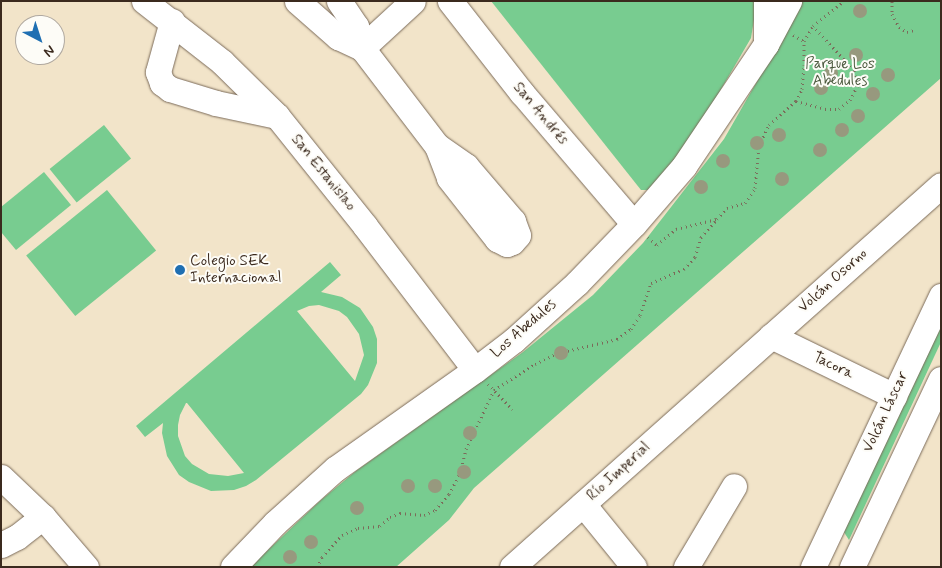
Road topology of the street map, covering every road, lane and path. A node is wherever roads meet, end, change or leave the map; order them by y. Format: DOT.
graph roads {
  1 [pos="144,1"];
  2 [pos="296,1"];
  3 [pos="339,1"];
  4 [pos="413,1"];
  5 [pos="450,1"];
  6 [pos="766,1"];
  7 [pos="789,1"];
  8 [pos="844,1"];
  9 [pos="892,1"];
  10 [pos="172,21"];
  11 [pos="812,26"];
  12 [pos="914,30"];
  13 [pos="766,44"];
  14 [pos="362,48"];
  15 [pos="796,101"];
  16 [pos="277,116"];
  17 [pos="437,146"];
  18 [pos="941,185"];
  19 [pos="718,218"];
  20 [pos="634,224"];
  21 [pos="941,296"];
  22 [pos="771,336"];
  23 [pos="475,370"];
  24 [pos="725,377"];
  25 [pos="941,378"];
  26 [pos="494,390"];
  27 [pos="894,396"];
  28 [pos="512,410"];
  29 [pos="933,417"];
  30 [pos="1,477"];
  31 [pos="734,486"];
  32 [pos="583,504"];
  33 [pos="43,517"];
  34 [pos="1,545"];
  35 [pos="854,563"];
  36 [pos="86,567"];
  37 [pos="234,567"];
  38 [pos="317,567"];
  39 [pos="512,567"];
  40 [pos="634,567"];
  41 [pos="686,567"];
  42 [pos="812,567"];
  1 -- 10 [label="street, San Estanislao"];
  2 -- 14 [label="street"];
  3 -- 14 [label="street"];
  4 -- 14 [label="street"];
  5 -- 20 [label="street, San Andrés"];
  6 -- 13 [label="street"];
  7 -- 13 [label="street, Los Abedules"];
  8 -- 11 [label="path"];
  9 -- 12 [label="path"];
  10 -- 16 [label="street, San Estanislao"];
  10 -- 16 [label="street"];
  11 -- 15 [label="path"];
  11 -- 15 [label="path"];
  13 -- 20 [label="street, Los Abedules"];
  14 -- 17 [label="street"];
  15 -- 19 [label="path"];
  16 -- 23 [label="street, San Estanislao"];
  18 -- 22 [label="street, Volcán Osorno"];
  19 -- 20 [label="path"];
  19 -- 26 [label="path"];
  20 -- 23 [label="street, Los Abedules"];
  21 -- 27 [label="street, Volcán Láscar"];
  22 -- 24 [label="street, Volcán Osorno"];
  22 -- 27 [label="street, Tacora"];
  23 -- 26 [label="path"];
  23 -- 37 [label="street, Los Abedules"];
  24 -- 32 [label="street, Río Imperial"];
  25 -- 29 [label="street"];
  26 -- 28 [label="path"];
  26 -- 38 [label="path"];
  27 -- 42 [label="street, Volcán Láscar"];
  29 -- 35 [label="street"];
  30 -- 33 [label="street"];
  31 -- 41 [label="street"];
  32 -- 39 [label="street, Río Imperial"];
  32 -- 40 [label="street"];
  33 -- 34 [label="street"];
  33 -- 36 [label="street"];
}
